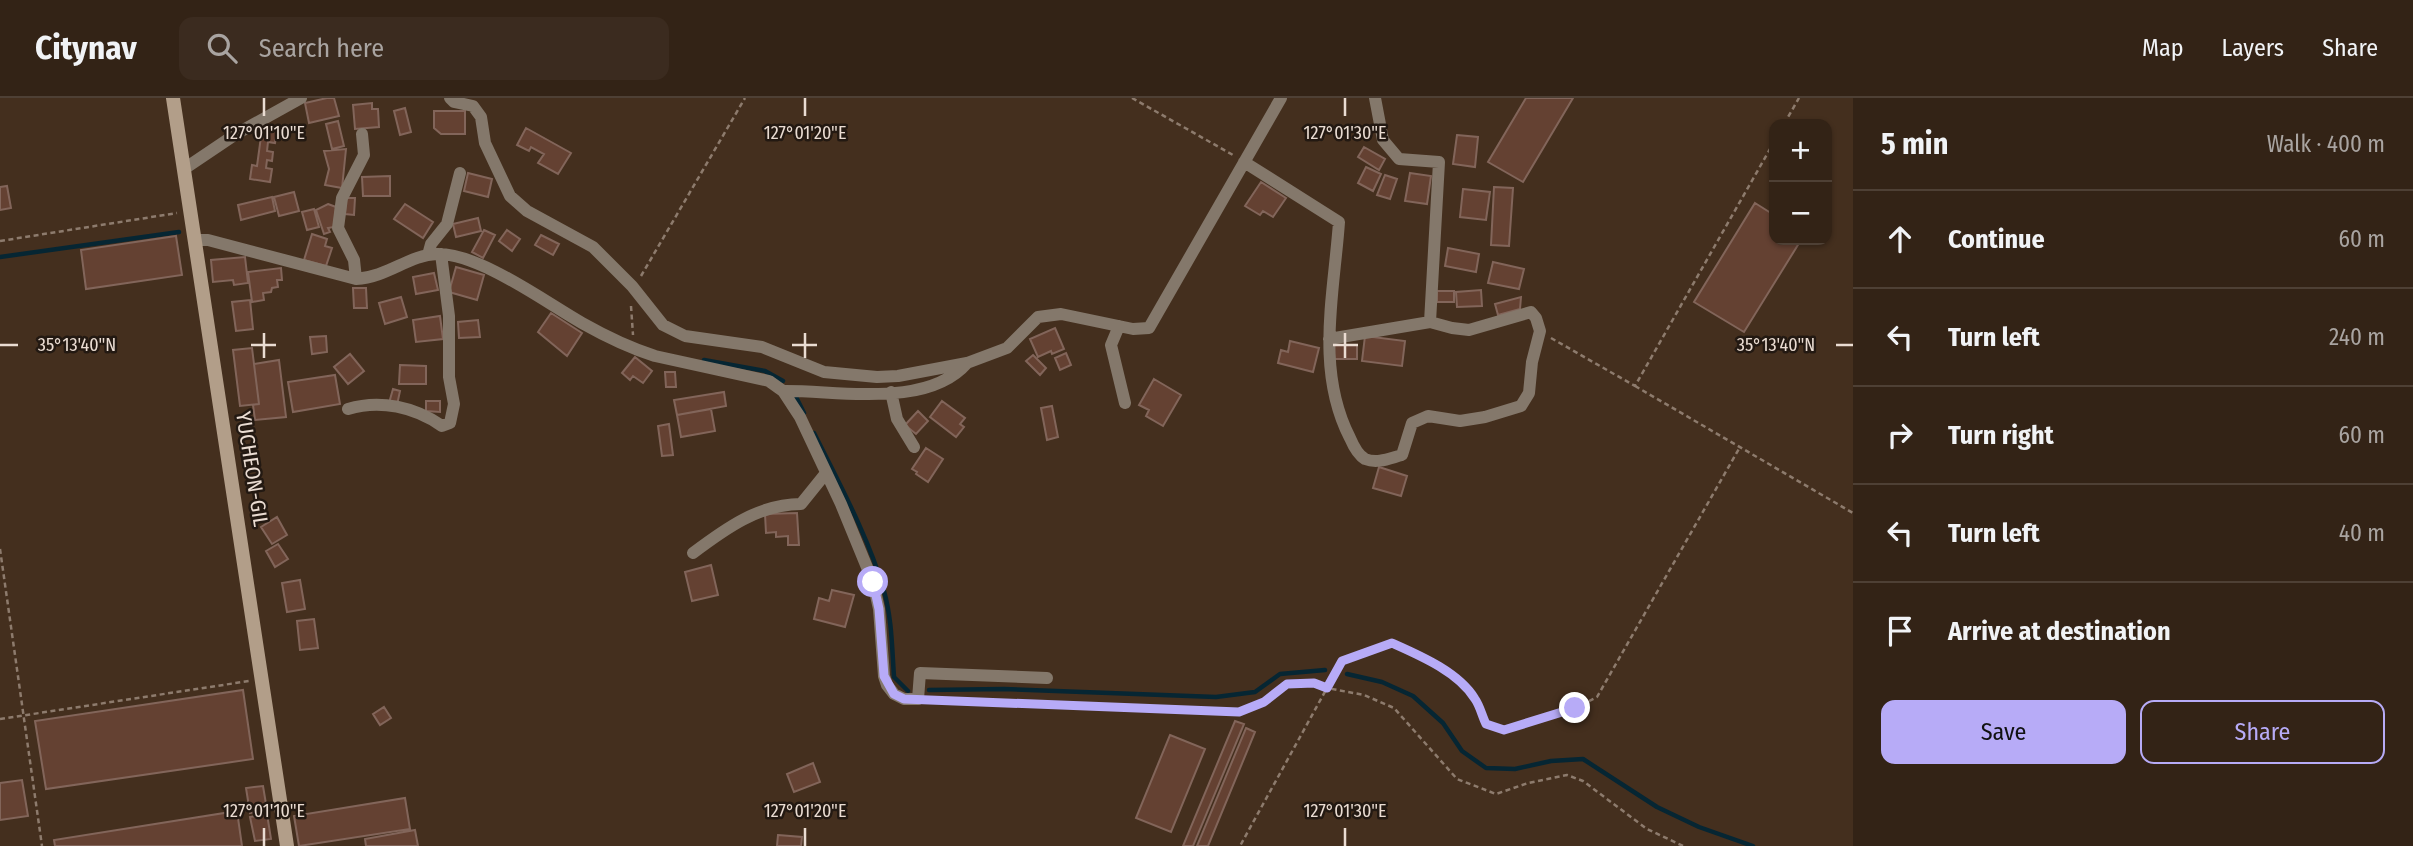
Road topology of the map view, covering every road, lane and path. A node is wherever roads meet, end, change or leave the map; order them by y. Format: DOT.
graph roads {
  1 [pos="173,98"];
  2 [pos="300,98"];
  3 [pos="450,98"];
  4 [pos="745,98"];
  5 [pos="1132,98"];
  6 [pos="1281,98"];
  7 [pos="1376,98"];
  8 [pos="1799,98"];
  9 [pos="1787,119"];
  10 [pos="362,134"];
  11 [pos="1769,151"];
  12 [pos="1244,162"];
  13 [pos="184,169"];
  14 [pos="460,173"];
  15 [pos="191,211"];
  16 [pos="195,240"];
  17 [pos="0,241"];
  18 [pos="434,255"];
  19 [pos="355,279"];
  20 [pos="632,286"];
  21 [pos="1430,322"];
  22 [pos="1119,326"];
  23 [pos="1540,331"];
  24 [pos="1329,339"];
  25 [pos="633,348"];
  26 [pos="967,363"];
  27 [pos="1635,386"];
  28 [pos="783,391"];
  29 [pos="891,392"];
  30 [pos="1125,403"];
  31 [pos="348,409"];
  32 [pos="914,447"];
  33 [pos="1740,447"];
  34 [pos="826,473"];
  35 [pos="1853,513"];
  36 [pos="0,549"];
  37 [pos="693,553"];
  38 [pos="262,678"];
  39 [pos="1047,678"];
  40 [pos="1327,688"];
  41 [pos="918,699"];
  42 [pos="23,716"];
  43 [pos="0,719"];
  44 [pos="42,846"];
  45 [pos="288,846"];
  46 [pos="1240,846"];
  47 [pos="1683,846"];
  1 -- 13 [label="street, YUCHEON-GIL"];
  2 -- 13 [label="street"];
  3 -- 20 [label="street"];
  4 -- 20 [label="path"];
  5 -- 12 [label="path"];
  6 -- 12 [label="street"];
  7 -- 21 [label="street"];
  8 -- 9 [label="path"];
  10 -- 19 [label="street"];
  11 -- 27 [label="path"];
  12 -- 22 [label="street"];
  12 -- 24 [label="street"];
  13 -- 15 [label="street, YUCHEON-GIL"];
  14 -- 18 [label="street"];
  15 -- 16 [label="street, YUCHEON-GIL"];
  15 -- 17 [label="path"];
  16 -- 19 [label="street"];
  16 -- 38 [label="street, YUCHEON-GIL"];
  18 -- 19 [label="street"];
  18 -- 25 [label="street"];
  18 -- 31 [label="street"];
  20 -- 25 [label="path"];
  20 -- 26 [label="street"];
  21 -- 23 [label="street"];
  21 -- 24 [label="street"];
  22 -- 26 [label="street"];
  22 -- 30 [label="street"];
  23 -- 24 [label="street"];
  23 -- 27 [label="path"];
  25 -- 28 [label="street"];
  26 -- 29 [label="street"];
  27 -- 33 [label="path"];
  28 -- 29 [label="street"];
  28 -- 34 [label="street"];
  29 -- 32 [label="street"];
  33 -- 35 [label="path"];
  33 -- 40 [label="path"];
  34 -- 37 [label="street"];
  34 -- 41 [label="street"];
  36 -- 42 [label="path"];
  38 -- 42 [label="path"];
  38 -- 45 [label="street, YUCHEON-GIL"];
  39 -- 41 [label="street"];
  40 -- 41 [label="path"];
  40 -- 46 [label="path"];
  40 -- 47 [label="path"];
  42 -- 43 [label="path"];
  42 -- 44 [label="path"];
}
